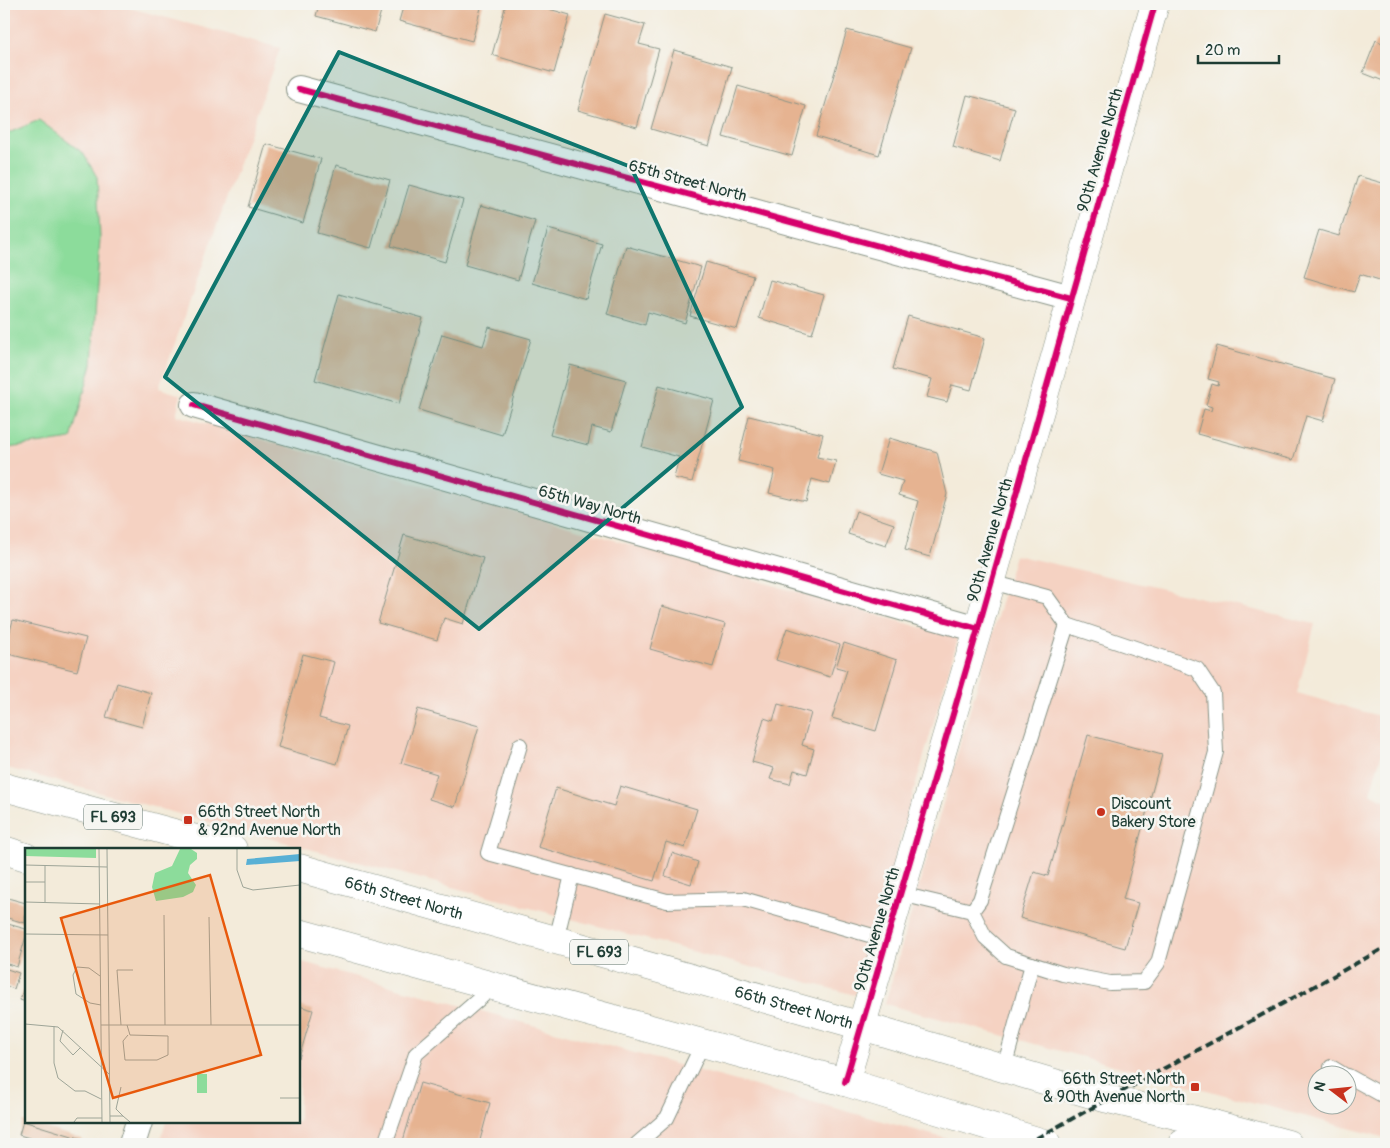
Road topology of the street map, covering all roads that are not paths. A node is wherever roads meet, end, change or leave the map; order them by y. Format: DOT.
graph roads {
  1 [pos="1155,4"];
  2 [pos="299,89"];
  3 [pos="1070,298"];
  4 [pos="194,405"];
  5 [pos="991,582"];
  6 [pos="1067,625"];
  7 [pos="978,629"];
  8 [pos="520,744"];
  9 [pos="4,787"];
  10 [pos="225,848"];
  11 [pos="4,850"];
  12 [pos="25,857"];
  13 [pos="300,868"];
  14 [pos="572,875"];
  15 [pos="901,894"];
  16 [pos="972,911"];
  17 [pos="300,933"];
  18 [pos="556,940"];
  19 [pos="888,940"];
  20 [pos="1032,964"];
  21 [pos="494,986"];
  22 [pos="862,1026"];
  23 [pos="702,1043"];
  24 [pos="1004,1068"];
  25 [pos="845,1082"];
  26 [pos="1358,1082"];
  27 [pos="1386,1097"];
  28 [pos="138,1123"];
  29 [pos="1213,1124"];
  30 [pos="132,1144"];
  31 [pos="388,1144"];
  32 [pos="637,1144"];
  33 [pos="1047,1144"];
  34 [pos="1182,1144"];
  35 [pos="1288,1144"];
  1 -- 3 [label="main road, 90th Avenue North"];
  2 -- 3 [label="street, 65th Street North"];
  3 -- 5 [label="main road, 90th Avenue North"];
  4 -- 7 [label="street, 65th Way North"];
  5 -- 6 [label="lane"];
  5 -- 7 [label="main road, 90th Avenue North"];
  6 -- 16 [label="lane"];
  6 -- 20 [label="lane"];
  7 -- 15 [label="main road, 90th Avenue North"];
  8 -- 14 [label="lane"];
  9 -- 10 [label="main road, FL 693"];
  11 -- 12 [label="main road"];
  13 -- 18 [label="main road, 66th Street North / FL 693"];
  14 -- 18 [label="lane"];
  14 -- 19 [label="lane"];
  15 -- 16 [label="lane"];
  15 -- 19 [label="main road, 90th Avenue North"];
  16 -- 20 [label="lane"];
  17 -- 21 [label="main road"];
  18 -- 22 [label="main road, 66th Street North / FL 693"];
  19 -- 22 [label="main road, 90th Avenue North"];
  20 -- 24 [label="lane"];
  21 -- 23 [label="main road"];
  21 -- 31 [label="lane"];
  22 -- 24 [label="main road, 66th Street North / FL 693"];
  22 -- 25 [label="main road, 90th Avenue North"];
  23 -- 25 [label="main road"];
  23 -- 32 [label="lane"];
  24 -- 29 [label="main road, 66th Street North / FL 693"];
  25 -- 33 [label="main road"];
  26 -- 27 [label="lane"];
  28 -- 30 [label="street"];
  29 -- 34 [label="main road"];
  29 -- 35 [label="main road, 66th Street North / FL 693"];
}
